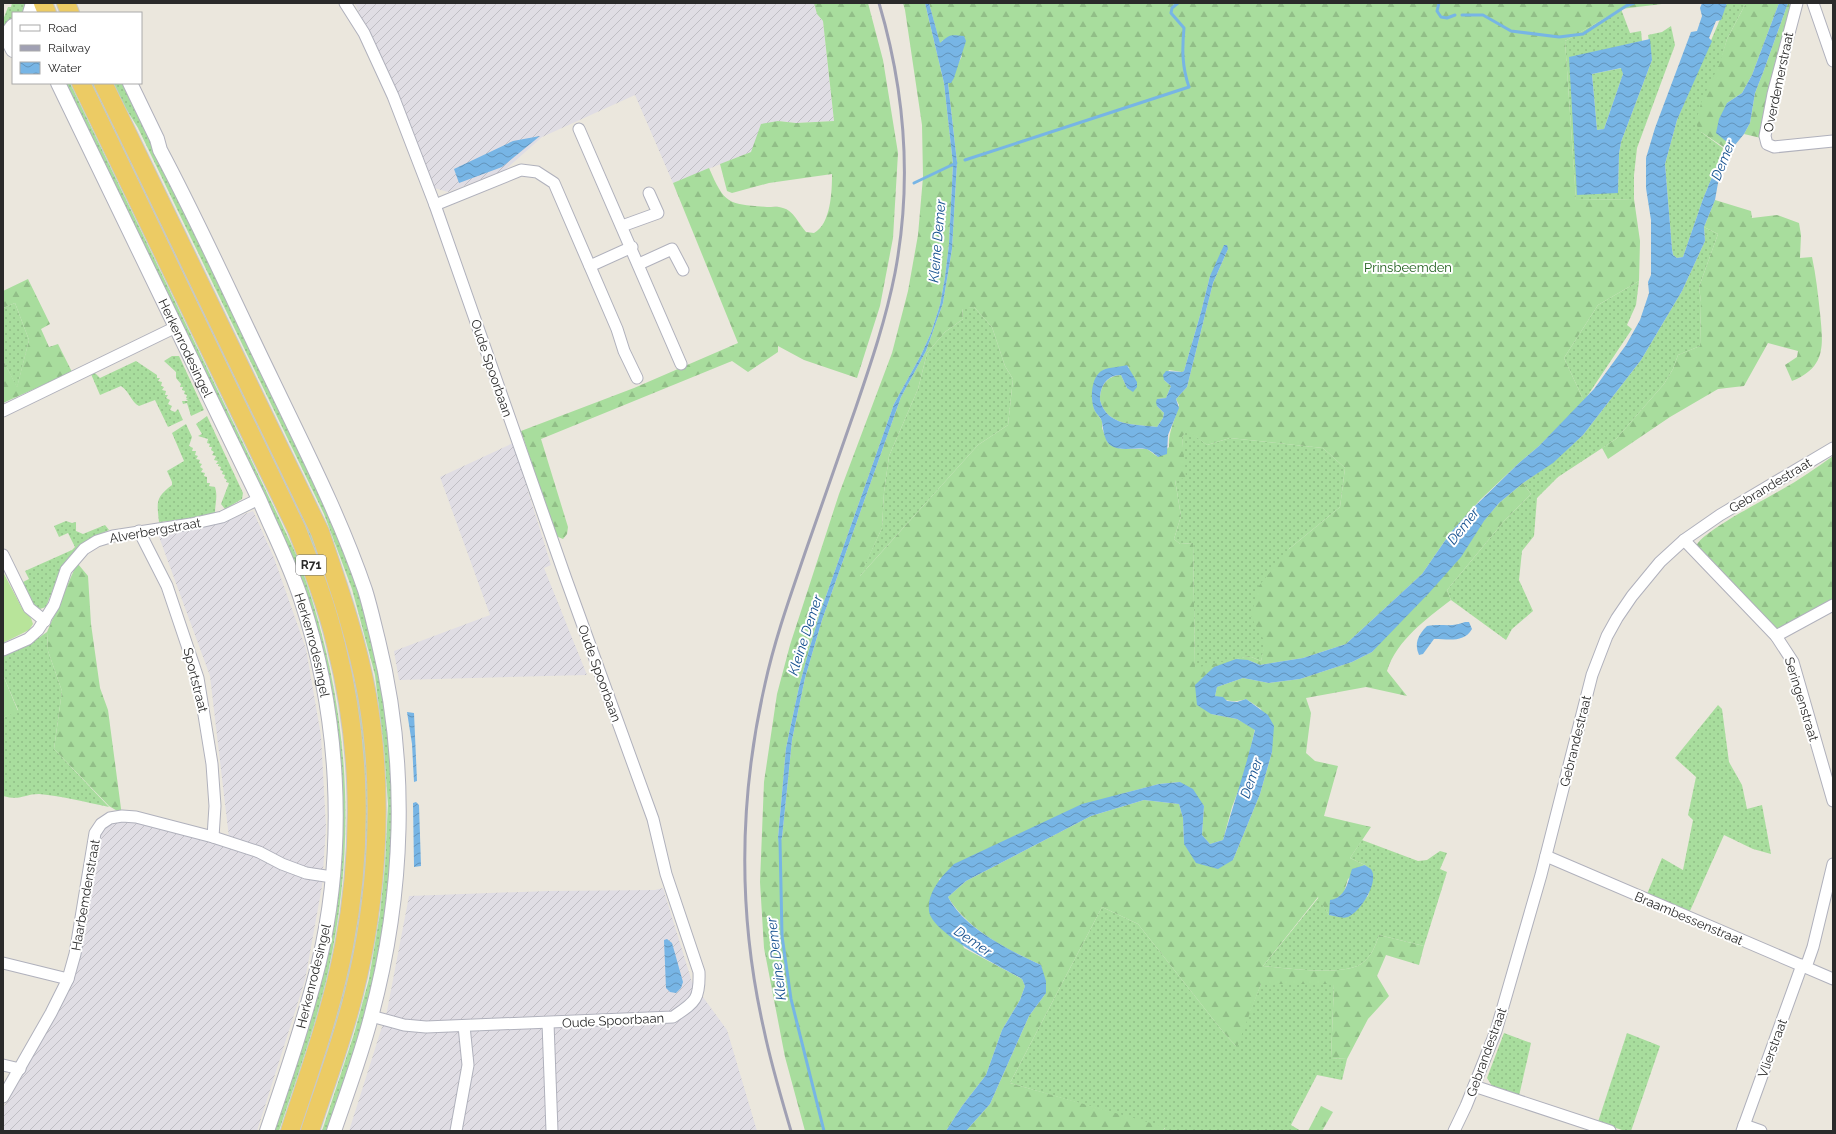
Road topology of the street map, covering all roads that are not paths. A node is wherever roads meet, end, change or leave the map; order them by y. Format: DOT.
graph roads {
  1 [pos="42,3"];
  2 [pos="345,3"];
  3 [pos="1797,3"];
  4 [pos="1813,3"];
  5 [pos="46,12"];
  6 [pos="12,27"];
  7 [pos="8,44"];
  8 [pos="1830,46"];
  9 [pos="1833,61"];
  10 [pos="58,84"];
  11 [pos="81,84"];
  12 [pos="103,84"];
  13 [pos="130,84"];
  14 [pos="580,129"];
  15 [pos="1833,141"];
  16 [pos="649,193"];
  17 [pos="435,205"];
  18 [pos="622,226"];
  19 [pos="632,247"];
  20 [pos="639,264"];
  21 [pos="590,266"];
  22 [pos="683,270"];
  23 [pos="176,328"];
  24 [pos="681,364"];
  25 [pos="637,378"];
  26 [pos="3,411"];
  27 [pos="1833,448"];
  28 [pos="259,499"];
  29 [pos="139,531"];
  30 [pos="1684,540"];
  31 [pos="3,555"];
  32 [pos="1833,605"];
  33 [pos="45,621"];
  34 [pos="1776,636"];
  35 [pos="3,650"];
  36 [pos="1833,801"];
  37 [pos="213,837"];
  38 [pos="1546,856"];
  39 [pos="1833,864"];
  40 [pos="332,876"];
  41 [pos="3,963"];
  42 [pos="1804,966"];
  43 [pos="68,979"];
  44 [pos="1833,979"];
  45 [pos="371,1016"];
  46 [pos="548,1023"];
  47 [pos="464,1026"];
  48 [pos="3,1065"];
  49 [pos="20,1069"];
  50 [pos="1474,1086"];
  51 [pos="3,1097"];
  52 [pos="1743,1128"];
  53 [pos="267,1131"];
  54 [pos="290,1131"];
  55 [pos="310,1131"];
  56 [pos="334,1131"];
  57 [pos="456,1131"];
  58 [pos="552,1131"];
  59 [pos="1454,1131"];
  60 [pos="1610,1131"];
  61 [pos="1761,1131"];
  1 -- 5 [label="highway"];
  2 -- 17 [label="street, Oude Spoorbaan"];
  3 -- 15 [label="street, Overdemerstraat"];
  4 -- 8 [label="street"];
  6 -- 7 [label="street"];
  8 -- 9 [label="street"];
  10 -- 23 [label="street, Herkenrodesingel"];
  11 -- 54 [label="highway, Herkenrodesingel / R71"];
  12 -- 55 [label="highway, R71"];
  13 -- 45 [label="street"];
  14 -- 18 [label="street"];
  16 -- 18 [label="street"];
  17 -- 21 [label="street"];
  17 -- 46 [label="street, Oude Spoorbaan"];
  18 -- 19 [label="street"];
  19 -- 20 [label="street"];
  19 -- 21 [label="street"];
  20 -- 22 [label="street"];
  20 -- 24 [label="street"];
  21 -- 25 [label="street"];
  23 -- 26 [label="street"];
  23 -- 28 [label="street, Herkenrodesingel"];
  27 -- 30 [label="street, Gebrandestraat"];
  28 -- 29 [label="street, Alverbergstraat"];
  28 -- 40 [label="street, Herkenrodesingel"];
  29 -- 33 [label="street, Alverbergstraat"];
  29 -- 37 [label="street, Sportstraat"];
  30 -- 34 [label="street, Seringenstraat"];
  30 -- 38 [label="street, Gebrandestraat"];
  31 -- 33 [label="street"];
  32 -- 34 [label="street"];
  33 -- 35 [label="street, Alverbergstraat"];
  34 -- 36 [label="street, Seringenstraat"];
  37 -- 40 [label="street, Haarbemdenstraat"];
  37 -- 43 [label="street, Haarbemdenstraat"];
  38 -- 42 [label="street, Braambessenstraat"];
  38 -- 50 [label="street, Gebrandestraat"];
  39 -- 42 [label="street"];
  40 -- 53 [label="street, Herkenrodesingel"];
  41 -- 43 [label="street"];
  42 -- 44 [label="street, Braambessenstraat"];
  42 -- 52 [label="street, Vlierstraat"];
  43 -- 49 [label="street, Haarbemdenstraat"];
  45 -- 47 [label="street, Oude Spoorbaan"];
  45 -- 56 [label="street"];
  46 -- 47 [label="street, Oude Spoorbaan"];
  46 -- 58 [label="street, Oude Spoorbaan"];
  47 -- 57 [label="street"];
  48 -- 49 [label="street"];
  49 -- 51 [label="street, Haarbemdenstraat"];
  50 -- 59 [label="street, Gebrandestraat"];
  50 -- 60 [label="street"];
  52 -- 61 [label="street"];
}
